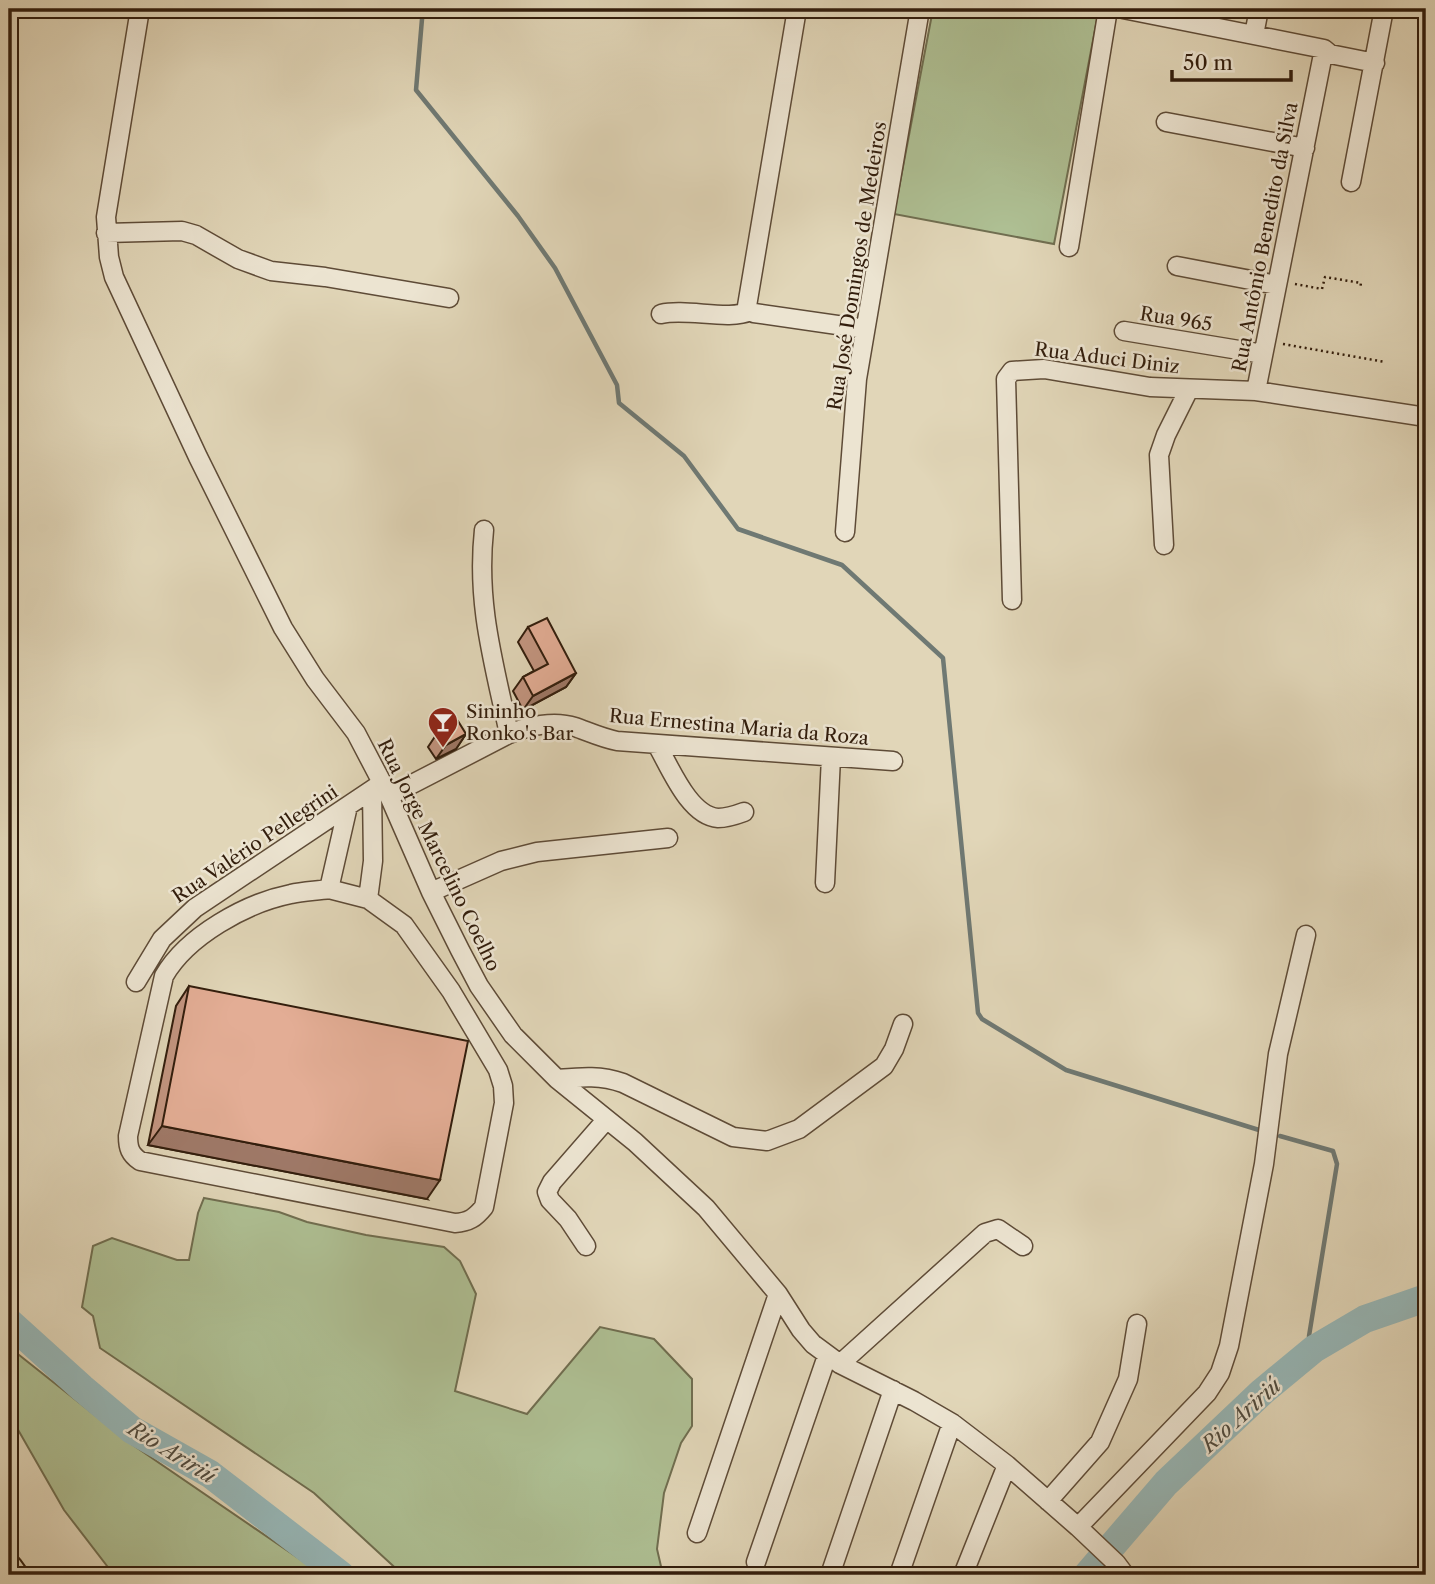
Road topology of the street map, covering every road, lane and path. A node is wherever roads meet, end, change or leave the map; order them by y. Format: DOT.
graph roads {
  1 [pos="140,9"];
  2 [pos="797,9"];
  3 [pos="920,9"];
  4 [pos="1108,9"];
  5 [pos="1123,9"];
  6 [pos="1259,9"];
  7 [pos="1384,9"];
  8 [pos="1169,14"];
  9 [pos="1254,35"];
  10 [pos="1324,49"];
  11 [pos="1375,63"];
  12 [pos="1166,122"];
  13 [pos="1305,148"];
  14 [pos="1351,182"];
  15 [pos="106,233"];
  16 [pos="1069,247"];
  17 [pos="1177,266"];
  18 [pos="1278,283"];
  19 [pos="1360,289"];
  20 [pos="449,298"];
  21 [pos="750,311"];
  22 [pos="661,314"];
  23 [pos="865,329"];
  24 [pos="1124,331"];
  25 [pos="1265,348"];
  26 [pos="1385,362"];
  27 [pos="1189,389"];
  28 [pos="1256,391"];
  29 [pos="1426,416"];
  30 [pos="484,530"];
  31 [pos="845,532"];
  32 [pos="1164,545"];
  33 [pos="1012,600"];
  34 [pos="509,734"];
  35 [pos="657,745"];
  36 [pos="831,757"];
  37 [pos="893,761"];
  38 [pos="381,790"];
  39 [pos="348,806"];
  40 [pos="744,812"];
  41 [pos="668,838"];
  42 [pos="825,883"];
  43 [pos="329,889"];
  44 [pos="431,892"];
  45 [pos="368,899"];
  46 [pos="1307,935"];
  47 [pos="136,982"];
  48 [pos="903,1024"];
  49 [pos="557,1079"];
  50 [pos="607,1121"];
  51 [pos="586,1246"];
  52 [pos="1023,1246"];
  53 [pos="778,1294"];
  54 [pos="1137,1324"];
  55 [pos="834,1360"];
  56 [pos="893,1390"];
  57 [pos="951,1423"];
  58 [pos="1007,1465"];
  59 [pos="1048,1501"];
  60 [pos="696,1533"];
  61 [pos="1085,1533"];
  62 [pos="756,1562"];
  63 [pos="9,1568"];
  64 [pos="1120,1569"];
  65 [pos="14,1575"];
  66 [pos="830,1575"];
  67 [pos="899,1575"];
  68 [pos="963,1575"];
  1 -- 15 [label="street, Rua Jorge Marcelino Coelho"];
  2 -- 21 [label="street"];
  3 -- 23 [label="street, Rua José Domingos de Medeiros"];
  4 -- 16 [label="street"];
  5 -- 8 [label="street"];
  6 -- 9 [label="street"];
  7 -- 11 [label="street"];
  8 -- 9 [label="street"];
  9 -- 10 [label="street"];
  10 -- 11 [label="street"];
  10 -- 13 [label="street, Rua Antônio Benedito da Silva"];
  11 -- 14 [label="street"];
  12 -- 13 [label="street"];
  13 -- 18 [label="street, Rua Antônio Benedito da Silva"];
  15 -- 20 [label="street"];
  15 -- 38 [label="street, Rua Jorge Marcelino Coelho"];
  17 -- 18 [label="street"];
  18 -- 19 [label="path"];
  18 -- 25 [label="street, Rua Antônio Benedito da Silva"];
  21 -- 22 [label="street"];
  21 -- 23 [label="street"];
  23 -- 31 [label="street, Rua José Domingos de Medeiros"];
  24 -- 25 [label="street, Rua 965"];
  25 -- 26 [label="path"];
  25 -- 28 [label="street, Rua Antônio Benedito da Silva"];
  27 -- 28 [label="street, Rua Aduci Diniz"];
  27 -- 32 [label="street"];
  27 -- 33 [label="street, Rua Aduci Diniz"];
  28 -- 29 [label="street, Rua Aduci Diniz"];
  30 -- 34 [label="street"];
  34 -- 35 [label="street, Rua Ernestina Maria da Roza"];
  34 -- 38 [label="street, Rua Ernestina Maria da Roza"];
  35 -- 36 [label="street, Rua Ernestina Maria da Roza"];
  35 -- 40 [label="street"];
  36 -- 37 [label="street, Rua Ernestina Maria da Roza"];
  36 -- 42 [label="street"];
  38 -- 39 [label="street, Rua Valério Pellegrini"];
  38 -- 44 [label="street, Rua Jorge Marcelino Coelho"];
  38 -- 45 [label="street"];
  39 -- 43 [label="street"];
  39 -- 47 [label="street, Rua Valério Pellegrini"];
  41 -- 44 [label="street"];
  43 -- 45 [label="street"];
  43 -- 45 [label="street"];
  44 -- 49 [label="street, Rua Jorge Marcelino Coelho"];
  46 -- 61 [label="street"];
  48 -- 49 [label="street"];
  49 -- 50 [label="street, Rua Jorge Marcelino Coelho"];
  50 -- 51 [label="street"];
  50 -- 53 [label="street, Rua Jorge Marcelino Coelho"];
  52 -- 55 [label="street"];
  53 -- 55 [label="street, Rua Jorge Marcelino Coelho"];
  53 -- 60 [label="street"];
  54 -- 59 [label="street"];
  55 -- 56 [label="street, Rua Jorge Marcelino Coelho"];
  55 -- 62 [label="street"];
  56 -- 57 [label="street, Rua Jorge Marcelino Coelho"];
  56 -- 66 [label="street"];
  57 -- 58 [label="street, Rua Jorge Marcelino Coelho"];
  57 -- 67 [label="street"];
  58 -- 59 [label="street, Rua Jorge Marcelino Coelho"];
  58 -- 68 [label="street"];
  59 -- 61 [label="street, Rua Jorge Marcelino Coelho"];
  61 -- 64 [label="street, Rua Jorge Marcelino Coelho"];
  63 -- 65 [label="highway"];
}
